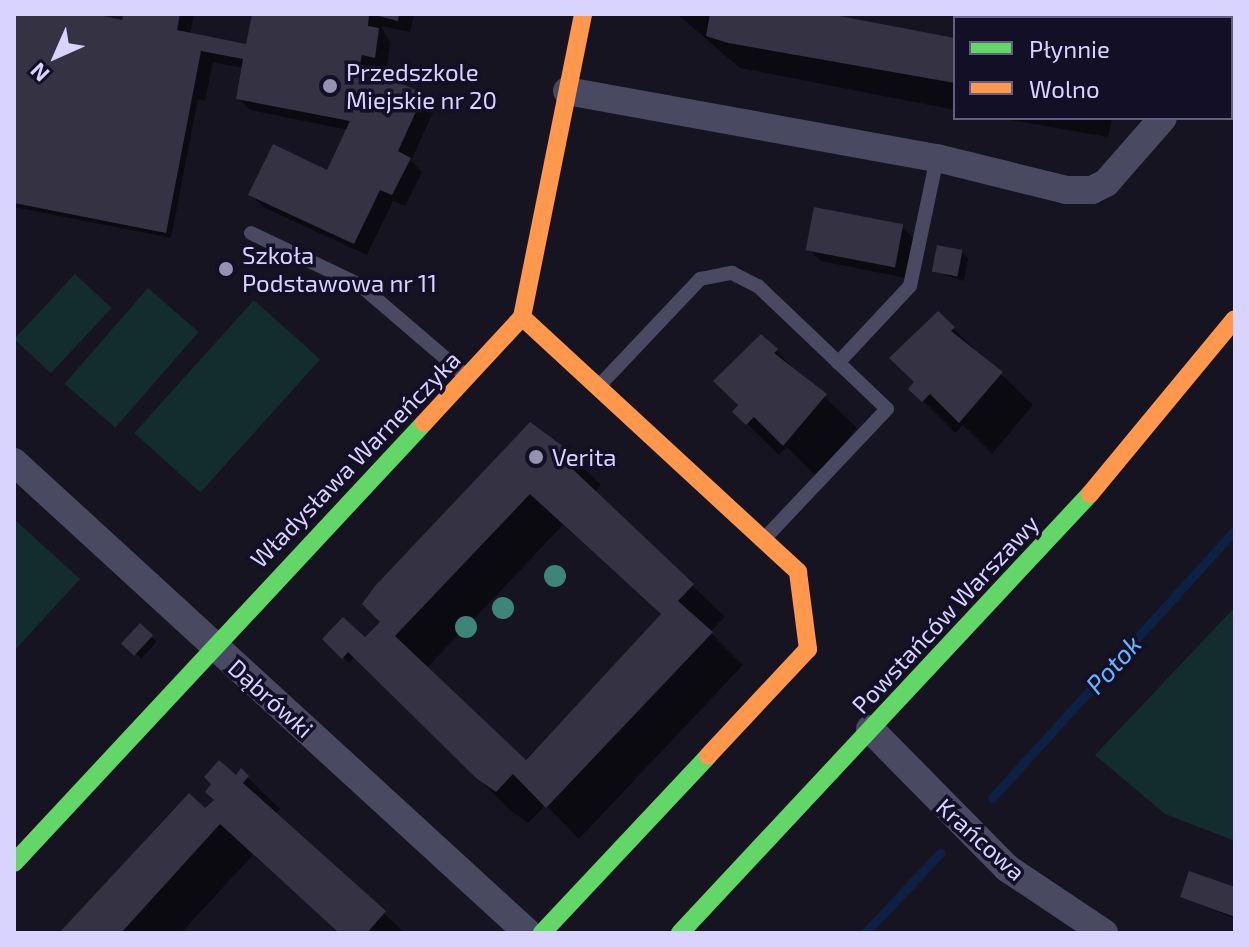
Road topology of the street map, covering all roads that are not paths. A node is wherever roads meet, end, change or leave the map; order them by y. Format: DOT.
graph roads {
  1 [pos="583,14"];
  2 [pos="567,91"];
  3 [pos="1161,120"];
  4 [pos="937,158"];
  5 [pos="251,233"];
  6 [pos="522,317"];
  7 [pos="1235,319"];
  8 [pos="838,363"];
  9 [pos="466,376"];
  10 [pos="597,388"];
  11 [pos="14,462"];
  12 [pos="763,540"];
  13 [pos="213,644"];
  14 [pos="870,729"];
  15 [pos="14,863"];
  16 [pos="528,933"];
  17 [pos="542,933"];
  18 [pos="680,933"];
  19 [pos="1104,933"];
  1 -- 2 [label="street"];
  2 -- 4 [label="street"];
  2 -- 6 [label="street"];
  3 -- 4 [label="street"];
  4 -- 8 [label="lane"];
  5 -- 9 [label="lane"];
  6 -- 9 [label="street, Władysława Warneńczyka"];
  6 -- 10 [label="street"];
  7 -- 14 [label="street, Powstańców Warszawy"];
  8 -- 10 [label="lane"];
  8 -- 12 [label="lane"];
  9 -- 13 [label="street, Władysława Warneńczyka"];
  10 -- 12 [label="street"];
  11 -- 13 [label="street, Dąbrówki"];
  12 -- 17 [label="street"];
  13 -- 15 [label="street, Władysława Warneńczyka"];
  13 -- 16 [label="street, Dąbrówki"];
  14 -- 18 [label="street, Powstańców Warszawy"];
  14 -- 19 [label="street, Krańcowa"];
}
